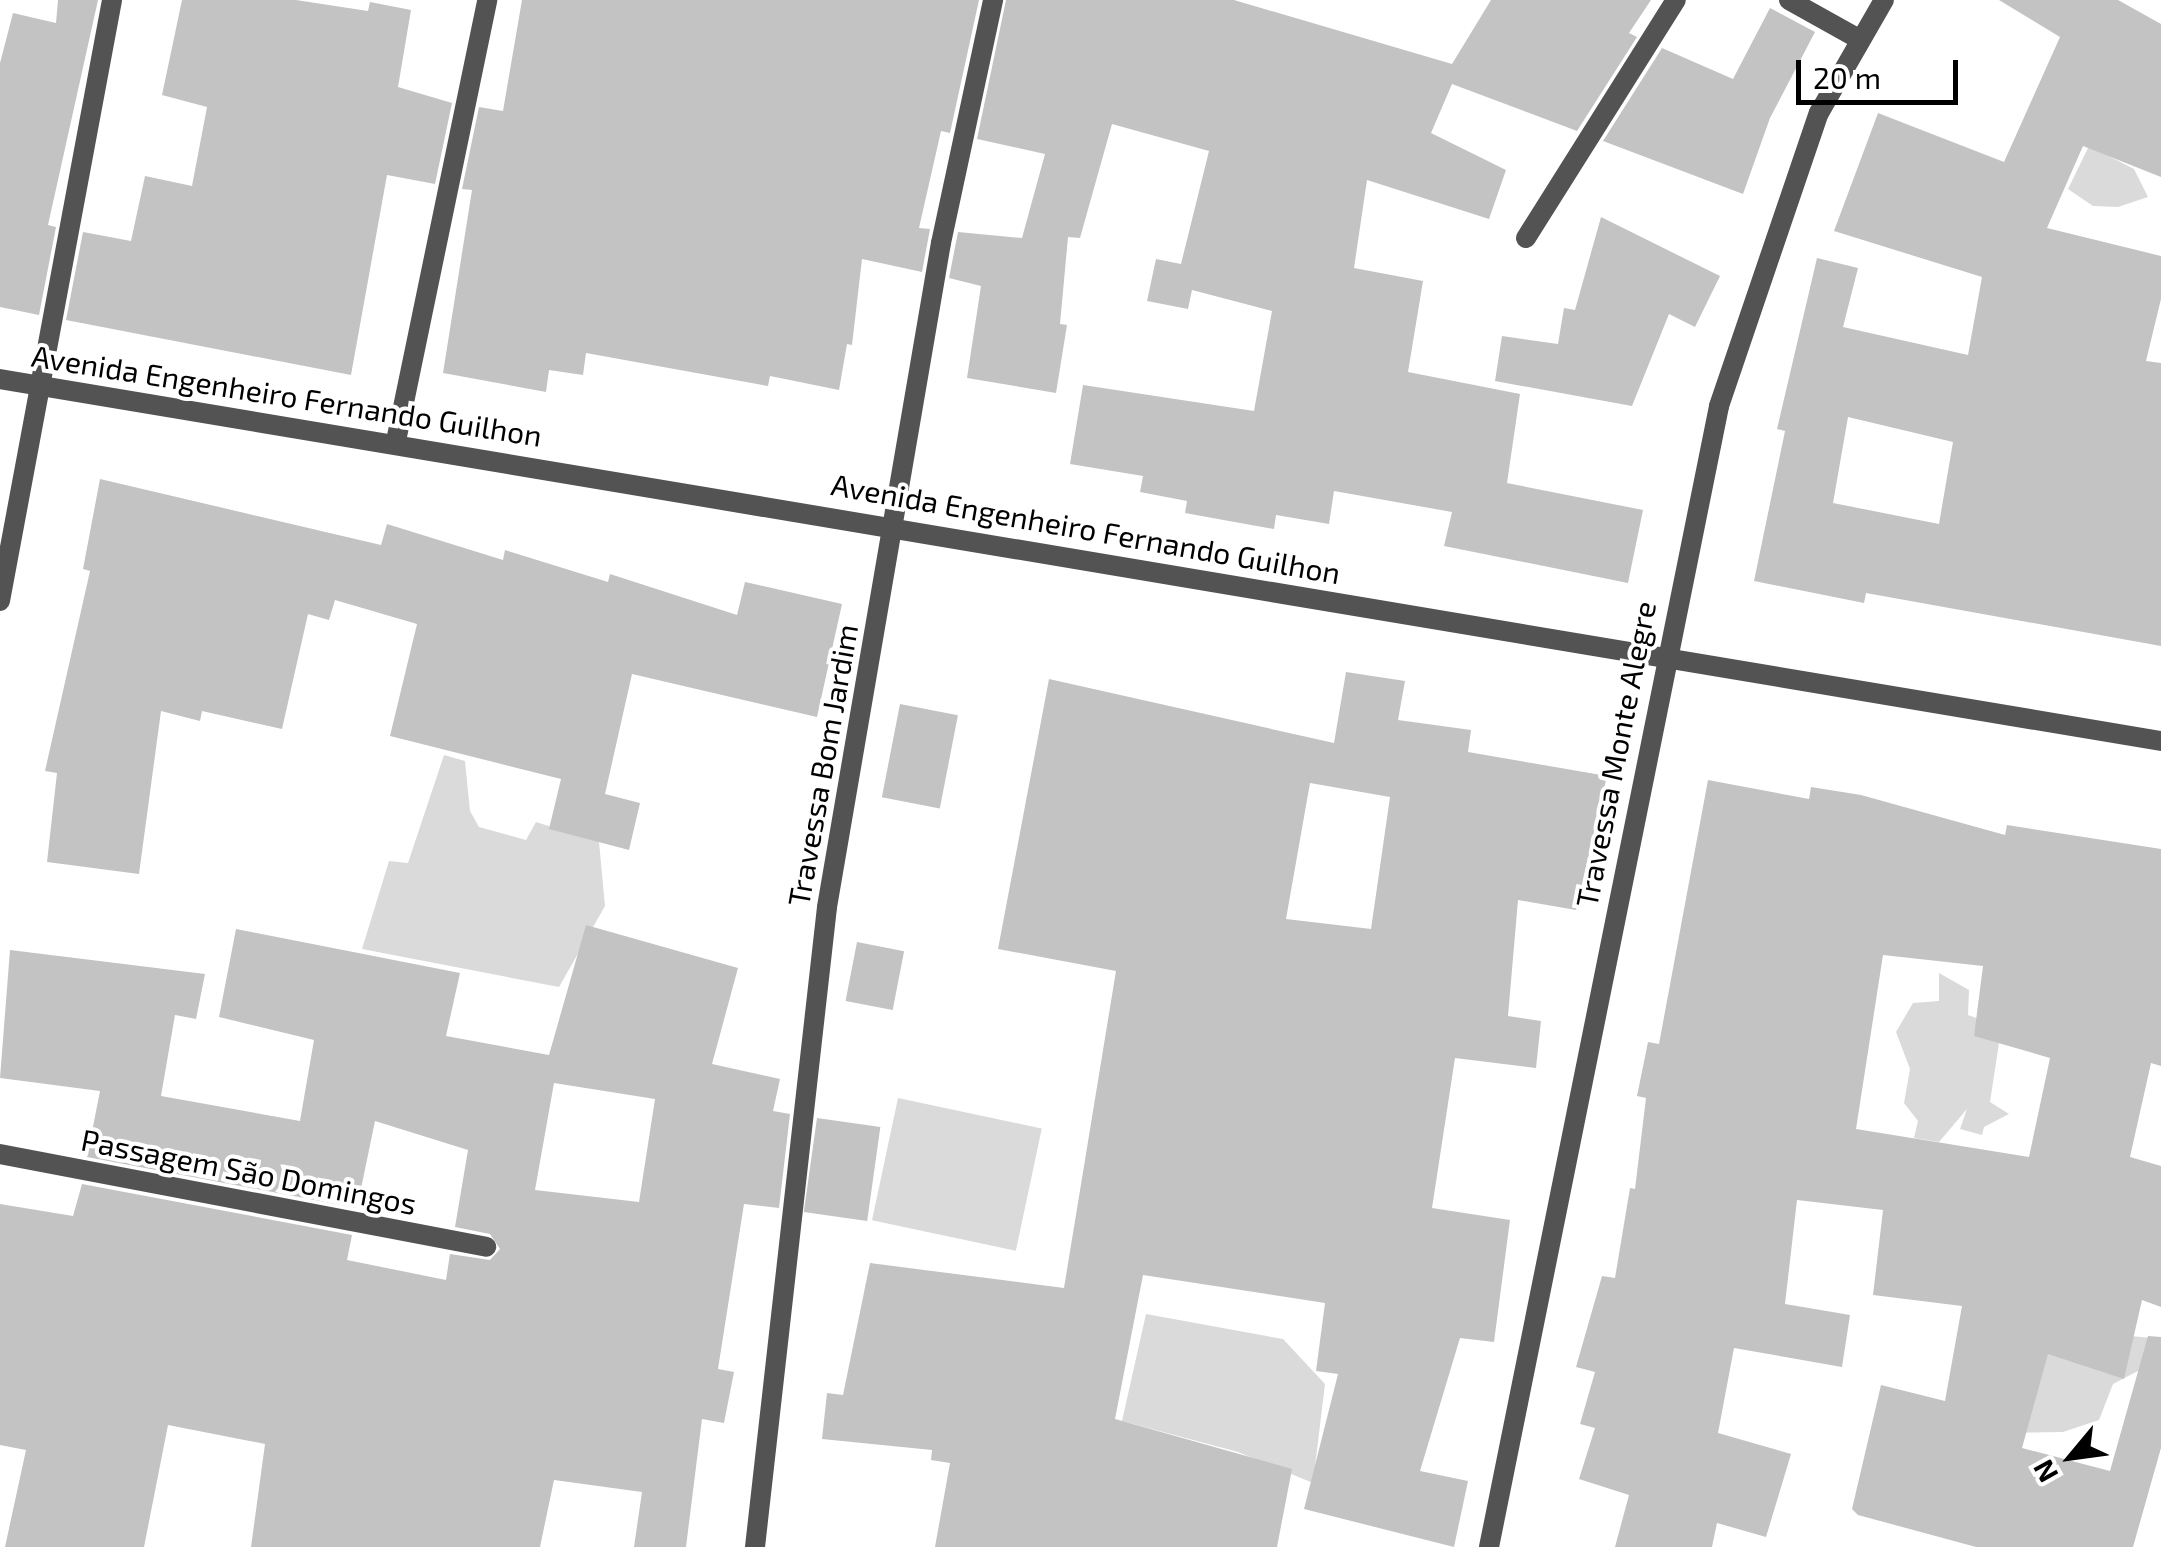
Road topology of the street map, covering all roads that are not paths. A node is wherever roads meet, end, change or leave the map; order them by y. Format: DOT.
graph roads {
  1 [pos="112,0"];
  2 [pos="487,0"];
  3 [pos="993,0"];
  4 [pos="1676,0"];
  5 [pos="1789,0"];
  6 [pos="1884,0"];
  7 [pos="1857,38"];
  8 [pos="1526,238"];
  9 [pos="0,379"];
  10 [pos="42,387"];
  11 [pos="396,441"];
  12 [pos="893,526"];
  13 [pos="0,601"];
  14 [pos="1664,656"];
  15 [pos="2161,741"];
  16 [pos="0,1154"];
  17 [pos="486,1248"];
  18 [pos="755,1547"];
  19 [pos="1489,1547"];
  1 -- 10 [label="street"];
  2 -- 11 [label="street"];
  3 -- 12 [label="street, Travessa Bom Jardim"];
  4 -- 8 [label="street"];
  5 -- 7 [label="street"];
  6 -- 7 [label="street, Travessa Monte Alegre"];
  7 -- 14 [label="street, Travessa Monte Alegre"];
  9 -- 10 [label="street, Avenida Engenheiro Fernando Guilhon"];
  10 -- 11 [label="street, Avenida Engenheiro Fernando Guilhon"];
  10 -- 13 [label="street"];
  11 -- 12 [label="street, Avenida Engenheiro Fernando Guilhon"];
  12 -- 14 [label="street, Avenida Engenheiro Fernando Guilhon"];
  12 -- 18 [label="street, Travessa Bom Jardim"];
  14 -- 15 [label="street, Avenida Engenheiro Fernando Guilhon"];
  14 -- 19 [label="street, Travessa Monte Alegre"];
  16 -- 17 [label="street, Passagem São Domingos"];
}
